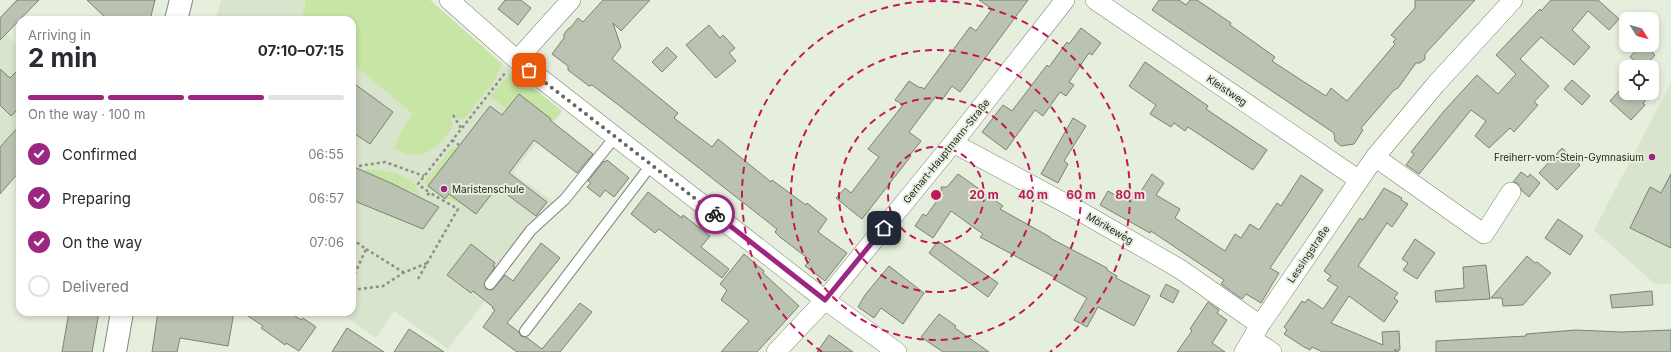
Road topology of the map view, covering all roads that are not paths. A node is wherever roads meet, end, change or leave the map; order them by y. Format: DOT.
graph roads {
  1 [pos="181,0"];
  2 [pos="449,0"];
  3 [pos="571,0"];
  4 [pos="1065,0"];
  5 [pos="1095,0"];
  6 [pos="1513,0"];
  7 [pos="177,16"];
  8 [pos="516,60"];
  9 [pos="615,137"];
  10 [pos="953,143"];
  11 [pos="1375,157"];
  12 [pos="651,165"];
  13 [pos="1359,180"];
  14 [pos="1511,192"];
  15 [pos="490,284"];
  16 [pos="825,300"];
  17 [pos="121,316"];
  18 [pos="525,332"];
  19 [pos="1252,339"];
  20 [pos="115,352"];
  21 [pos="776,352"];
  22 [pos="897,352"];
  23 [pos="1272,352"];
  1 -- 7 [label="main road"];
  2 -- 8 [label="street"];
  3 -- 8 [label="street"];
  4 -- 10 [label="street, Gerhart-Hauptmann-Straße"];
  5 -- 13 [label="street, Kleistweg"];
  6 -- 11 [label="street, Lessingstraße"];
  8 -- 9 [label="street"];
  9 -- 12 [label="street"];
  9 -- 15 [label="lane"];
  10 -- 16 [label="street, Gerhart-Hauptmann-Straße"];
  10 -- 19 [label="street, Mörikeweg"];
  11 -- 13 [label="street, Lessingstraße"];
  11 -- 14 [label="street"];
  12 -- 16 [label="street"];
  12 -- 18 [label="lane"];
  13 -- 19 [label="street, Lessingstraße"];
  16 -- 21 [label="street, Gerhart-Hauptmann-Straße"];
  16 -- 22 [label="street"];
  17 -- 20 [label="main road"];
  19 -- 23 [label="street, Mörikeweg"];
}
